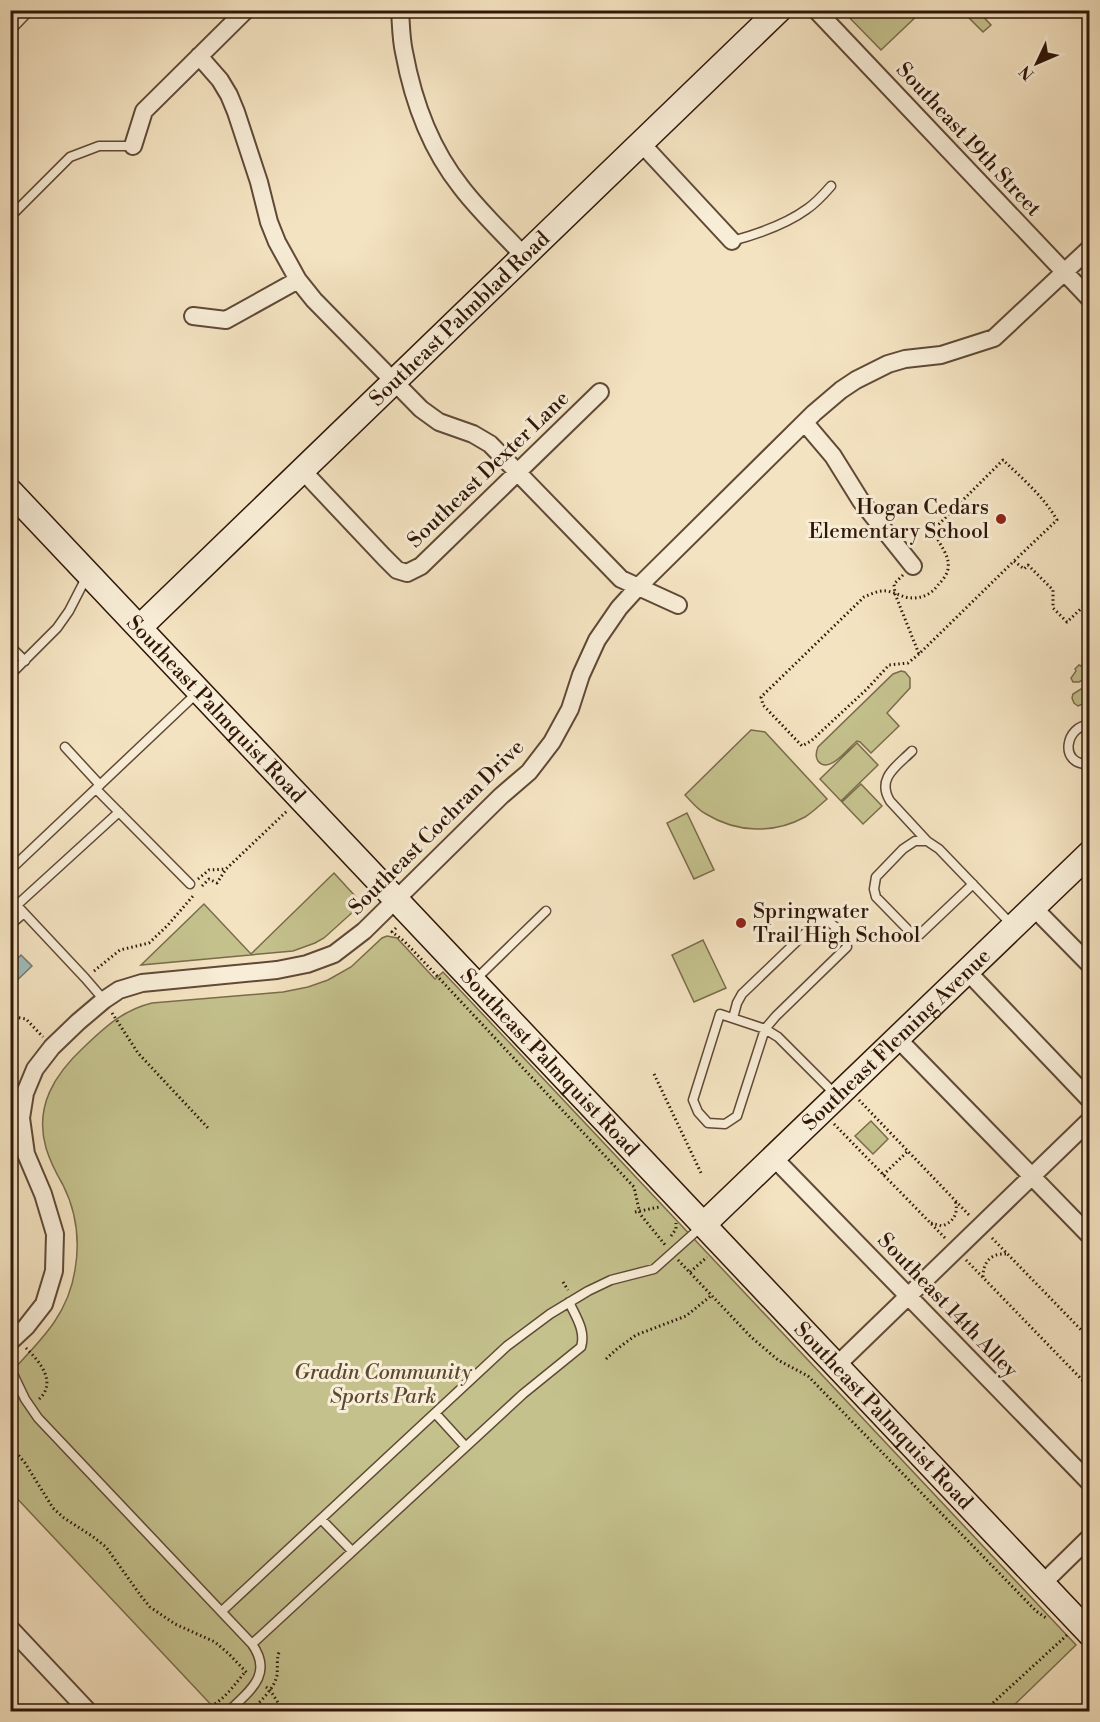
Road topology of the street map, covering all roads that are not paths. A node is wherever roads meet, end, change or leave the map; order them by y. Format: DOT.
graph roads {
  1 [pos="30,10"];
  2 [pos="246,10"];
  3 [pos="400,10"];
  4 [pos="779,10"];
  5 [pos="816,10"];
  6 [pos="10,30"];
  7 [pos="199,56"];
  8 [pos="641,143"];
  9 [pos="133,146"];
  10 [pos="831,186"];
  11 [pos="10,217"];
  12 [pos="732,241"];
  13 [pos="1089,248"];
  14 [pos="524,256"];
  15 [pos="1064,272"];
  16 [pos="298,279"];
  17 [pos="1089,299"];
  18 [pos="193,316"];
  19 [pos="394,381"];
  20 [pos="600,392"];
  21 [pos="805,423"];
  22 [pos="302,470"];
  23 [pos="517,472"];
  24 [pos="10,491"];
  25 [pos="914,566"];
  26 [pos="88,573"];
  27 [pos="638,587"];
  28 [pos="678,605"];
  29 [pos="140,627"];
  30 [pos="10,646"];
  31 [pos="25,661"];
  32 [pos="10,675"];
  33 [pos="200,691"];
  34 [pos="1089,725"];
  35 [pos="65,747"];
  36 [pos="912,751"];
  37 [pos="1089,764"];
  38 [pos="98,787"];
  39 [pos="119,812"];
  40 [pos="927,841"];
  41 [pos="1089,853"];
  42 [pos="10,870"];
  43 [pos="190,884"];
  44 [pos="973,884"];
  45 [pos="396,900"];
  46 [pos="14,901"];
  47 [pos="1033,907"];
  48 [pos="546,911"];
  49 [pos="24,912"];
  50 [pos="10,925"];
  51 [pos="1013,926"];
  52 [pos="1089,965"];
  53 [pos="967,971"];
  54 [pos="473,981"];
  55 [pos="104,1000"];
  56 [pos="733,1018"];
  57 [pos="765,1029"];
  58 [pos="897,1038"];
  59 [pos="837,1096"];
  60 [pos="1089,1100"];
  61 [pos="1089,1120"];
  62 [pos="773,1157"];
  63 [pos="1032,1176"];
  64 [pos="703,1225"];
  65 [pos="1089,1236"];
  66 [pos="908,1296"];
  67 [pos="569,1302"];
  68 [pos="12,1336"];
  69 [pos="836,1366"];
  70 [pos="10,1373"];
  71 [pos="435,1413"];
  72 [pos="465,1446"];
  73 [pos="1089,1484"];
  74 [pos="321,1519"];
  75 [pos="1089,1537"];
  76 [pos="352,1551"];
  77 [pos="1042,1584"];
  78 [pos="222,1611"];
  79 [pos="10,1628"];
  80 [pos="1076,1628"];
  81 [pos="252,1644"];
  82 [pos="89,1712"];
  83 [pos="228,1712"];
  1 -- 6 [label="lane"];
  2 -- 7 [label="street"];
  3 -- 14 [label="street"];
  4 -- 8 [label="main road, Southeast Palmblad Road"];
  5 -- 15 [label="street, Southeast 19th Street"];
  7 -- 9 [label="street"];
  7 -- 16 [label="street"];
  8 -- 12 [label="street"];
  8 -- 14 [label="main road, Southeast Palmblad Road"];
  9 -- 11 [label="lane"];
  10 -- 12 [label="lane"];
  13 -- 15 [label="street, Southeast Cochran Drive"];
  14 -- 19 [label="main road, Southeast Palmblad Road"];
  15 -- 17 [label="street, Southeast 19th Street"];
  15 -- 21 [label="street, Southeast Cochran Drive"];
  16 -- 18 [label="street"];
  16 -- 19 [label="street"];
  19 -- 22 [label="main road, Southeast Palmblad Road"];
  19 -- 23 [label="street"];
  20 -- 23 [label="street, Southeast Dexter Lane"];
  21 -- 25 [label="street"];
  21 -- 27 [label="street, Southeast Cochran Drive"];
  22 -- 23 [label="street, Southeast Dexter Lane"];
  22 -- 29 [label="main road, Southeast Palmblad Road"];
  23 -- 27 [label="street"];
  24 -- 26 [label="main road, Southeast Palmquist Road"];
  26 -- 29 [label="main road, Southeast Palmquist Road"];
  26 -- 31 [label="lane"];
  27 -- 28 [label="street"];
  27 -- 45 [label="street, Southeast Cochran Drive"];
  29 -- 33 [label="main road, Southeast Palmquist Road"];
  30 -- 31 [label="lane"];
  31 -- 32 [label="lane"];
  33 -- 38 [label="lane"];
  33 -- 45 [label="main road, Southeast Palmquist Road"];
  34 -- 37 [label="lane"];
  35 -- 38 [label="lane"];
  36 -- 40 [label="lane"];
  38 -- 39 [label="lane"];
  38 -- 42 [label="lane"];
  39 -- 43 [label="lane"];
  39 -- 46 [label="lane"];
  40 -- 44 [label="lane"];
  40 -- 44 [label="lane"];
  41 -- 47 [label="main road, Southeast Fleming Avenue"];
  44 -- 51 [label="lane"];
  45 -- 54 [label="main road, Southeast Palmquist Road"];
  45 -- 55 [label="street, Southeast Cochran Drive"];
  46 -- 49 [label="lane"];
  47 -- 51 [label="main road, Southeast Fleming Avenue"];
  47 -- 52 [label="street"];
  48 -- 54 [label="lane"];
  49 -- 50 [label="lane"];
  49 -- 55 [label="lane"];
  51 -- 53 [label="main road, Southeast Fleming Avenue"];
  53 -- 58 [label="main road, Southeast Fleming Avenue"];
  53 -- 60 [label="street"];
  54 -- 64 [label="main road, Southeast Palmquist Road"];
  55 -- 68 [label="street, Southeast Cochran Drive"];
  56 -- 57 [label="lane"];
  56 -- 57 [label="lane"];
  56 -- 57 [label="lane"];
  57 -- 59 [label="lane"];
  58 -- 59 [label="main road, Southeast Fleming Avenue"];
  58 -- 63 [label="street"];
  59 -- 62 [label="main road, Southeast Fleming Avenue"];
  61 -- 63 [label="street"];
  62 -- 64 [label="main road, Southeast Fleming Avenue"];
  62 -- 66 [label="street, Southeast 14th Alley"];
  63 -- 65 [label="street"];
  63 -- 66 [label="street"];
  64 -- 67 [label="lane"];
  64 -- 69 [label="main road, Southeast Palmquist Road"];
  66 -- 69 [label="street"];
  66 -- 73 [label="street, Southeast 14th Alley"];
  67 -- 71 [label="lane"];
  67 -- 72 [label="lane"];
  69 -- 77 [label="main road, Southeast Palmquist Road"];
  70 -- 78 [label="lane"];
  71 -- 72 [label="lane"];
  71 -- 74 [label="lane"];
  72 -- 76 [label="lane"];
  74 -- 76 [label="lane"];
  74 -- 78 [label="lane"];
  75 -- 77 [label="street"];
  76 -- 81 [label="lane"];
  77 -- 80 [label="main road, Southeast Palmquist Road"];
  78 -- 81 [label="lane"];
  79 -- 82 [label="street"];
  81 -- 83 [label="lane"];
}
